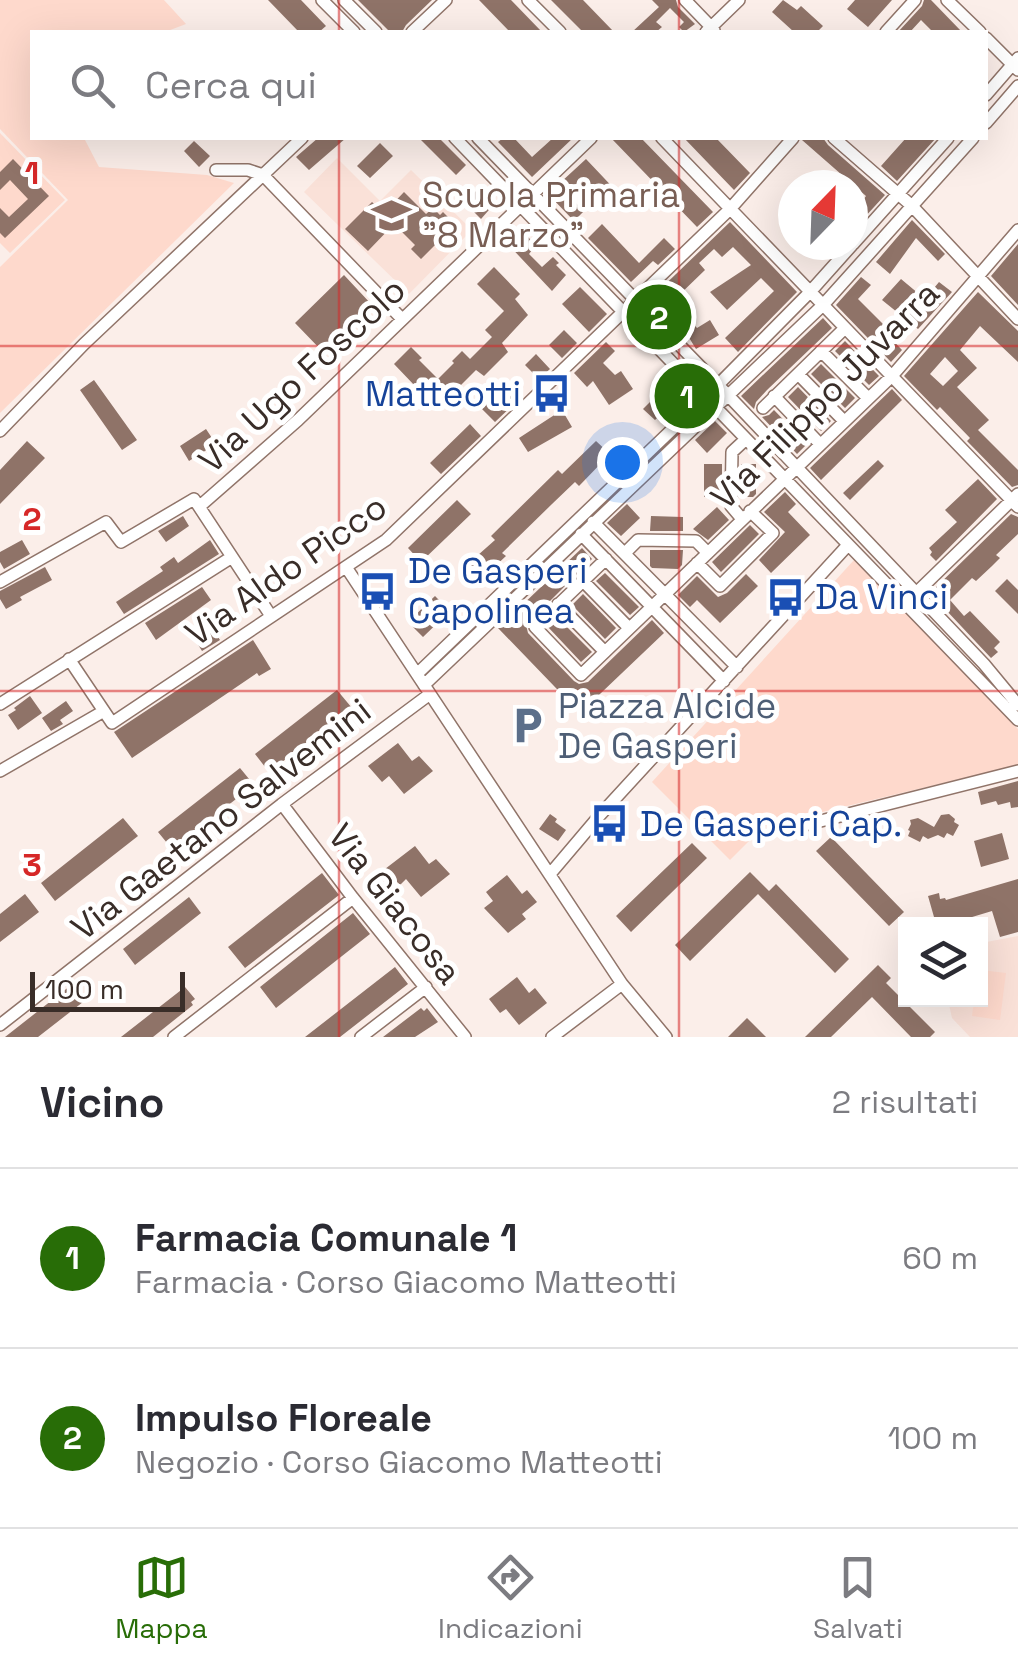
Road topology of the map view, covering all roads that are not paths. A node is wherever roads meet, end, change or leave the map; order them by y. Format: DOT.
graph roads {
  1 [pos="322,0"];
  2 [pos="344,0"];
  3 [pos="446,0"];
  4 [pos="528,0"];
  5 [pos="685,0"];
  6 [pos="739,0"];
  7 [pos="915,0"];
  8 [pos="947,0"];
  9 [pos="352,30"];
  10 [pos="374,30"];
  11 [pos="414,30"];
  12 [pos="558,30"];
  13 [pos="711,30"];
  14 [pos="713,30"];
  15 [pos="888,30"];
  16 [pos="978,30"];
  17 [pos="988,40"];
  18 [pos="1016,64"];
  19 [pos="1018,86"];
  20 [pos="988,93"];
  21 [pos="988,121"];
  22 [pos="300,140"];
  23 [pos="457,140"];
  24 [pos="480,140"];
  25 [pos="588,140"];
  26 [pos="664,140"];
  27 [pos="791,140"];
  28 [pos="836,140"];
  29 [pos="946,140"];
  30 [pos="970,140"];
  31 [pos="216,170"];
  32 [pos="262,175"];
  33 [pos="898,194"];
  34 [pos="526,199"];
  35 [pos="912,206"];
  36 [pos="730,209"];
  37 [pos="868,227"];
  38 [pos="1018,230"];
  39 [pos="838,260"];
  40 [pos="977,278"];
  41 [pos="810,292"];
  42 [pos="636,300"];
  43 [pos="823,305"];
  44 [pos="623,312"];
  45 [pos="402,319"];
  46 [pos="1018,319"];
  47 [pos="845,328"];
  48 [pos="822,351"];
  49 [pos="798,374"];
  50 [pos="892,376"];
  51 [pos="718,384"];
  52 [pos="728,395"];
  53 [pos="774,396"];
  54 [pos="868,398"];
  55 [pos="710,402"];
  56 [pos="762,408"];
  57 [pos="844,421"];
  58 [pos="0,431"];
  59 [pos="746,439"];
  60 [pos="820,444"];
  61 [pos="796,467"];
  62 [pos="784,478"];
  63 [pos="1016,501"];
  64 [pos="197,503"];
  65 [pos="746,515"];
  66 [pos="594,522"];
  67 [pos="581,534"];
  68 [pos="848,544"];
  69 [pos="708,552"];
  70 [pos="624,554"];
  71 [pos="232,557"];
  72 [pos="606,559"];
  73 [pos="698,563"];
  74 [pos="346,567"];
  75 [pos="583,580"];
  76 [pos="0,582"];
  77 [pos="916,593"];
  78 [pos="665,595"];
  79 [pos="905,603"];
  80 [pos="558,604"];
  81 [pos="652,607"];
  82 [pos="272,616"];
  83 [pos="629,628"];
  84 [pos="605,652"];
  85 [pos="69,659"];
  86 [pos="736,667"];
  87 [pos="724,681"];
  88 [pos="424,684"];
  89 [pos="0,704"];
  90 [pos="1018,705"];
  91 [pos="104,710"];
  92 [pos="1018,720"];
  93 [pos="0,771"];
  94 [pos="1018,771"];
  95 [pos="282,804"];
  96 [pos="785,830"];
  97 [pos="550,874"];
  98 [pos="353,898"];
  99 [pos="622,984"];
  100 [pos="426,987"];
  101 [pos="0,1025"];
  102 [pos="568,1032"];
  103 [pos="174,1037"];
  104 [pos="361,1037"];
  105 [pos="465,1037"];
  106 [pos="552,1037"];
  107 [pos="666,1037"];
  1 -- 9 [label="street"];
  2 -- 10 [label="street"];
  3 -- 11 [label="street"];
  4 -- 12 [label="street"];
  5 -- 13 [label="street"];
  6 -- 14 [label="street"];
  7 -- 15 [label="street"];
  8 -- 16 [label="street"];
  17 -- 18 [label="street"];
  18 -- 20 [label="street"];
  19 -- 21 [label="street"];
  22 -- 32 [label="street"];
  23 -- 34 [label="street"];
  24 -- 34 [label="street"];
  25 -- 34 [label="street, Via Ugo Foscolo"];
  26 -- 36 [label="street"];
  27 -- 36 [label="street, Via Aldo Picco"];
  28 -- 33 [label="street"];
  29 -- 33 [label="street"];
  30 -- 35 [label="street"];
  31 -- 32 [label="street"];
  32 -- 45 [label="street"];
  32 -- 58 [label="street"];
  33 -- 35 [label="street"];
  33 -- 37 [label="street"];
  34 -- 42 [label="street"];
  34 -- 44 [label="street"];
  34 -- 45 [label="street, Via Ugo Foscolo"];
  35 -- 40 [label="street"];
  35 -- 43 [label="street"];
  36 -- 41 [label="street"];
  36 -- 42 [label="street, Via Aldo Picco"];
  38 -- 40 [label="street, Via Filippo Juvarra"];
  39 -- 41 [label="street"];
  40 -- 46 [label="street"];
  40 -- 50 [label="street, Via Filippo Juvarra"];
  41 -- 43 [label="street"];
  41 -- 51 [label="street"];
  42 -- 44 [label="street, Via Aldo Picco"];
  42 -- 51 [label="street"];
  43 -- 47 [label="street"];
  43 -- 52 [label="street"];
  44 -- 55 [label="street"];
  44 -- 74 [label="street, Via Aldo Picco"];
  45 -- 64 [label="street, Via Ugo Foscolo"];
  47 -- 48 [label="street"];
  47 -- 50 [label="street"];
  48 -- 49 [label="street"];
  48 -- 54 [label="street"];
  49 -- 53 [label="street"];
  49 -- 57 [label="street"];
  50 -- 54 [label="street, Via Filippo Juvarra"];
  50 -- 63 [label="street"];
  51 -- 52 [label="street"];
  51 -- 55 [label="street"];
  52 -- 55 [label="street"];
  52 -- 61 [label="street"];
  53 -- 56 [label="street"];
  53 -- 60 [label="street"];
  54 -- 57 [label="street, Via Filippo Juvarra"];
  55 -- 59 [label="street"];
  55 -- 66 [label="street"];
  55 -- 88 [label="street"];
  57 -- 60 [label="street, Via Filippo Juvarra"];
  59 -- 62 [label="street"];
  59 -- 65 [label="street"];
  60 -- 61 [label="street, Via Filippo Juvarra"];
  61 -- 62 [label="street, Via Filippo Juvarra"];
  61 -- 77 [label="street"];
  62 -- 65 [label="street, Via Filippo Juvarra"];
  62 -- 68 [label="street"];
  63 -- 77 [label="street"];
  64 -- 71 [label="street"];
  64 -- 76 [label="street, Via Ugo Foscolo"];
  65 -- 69 [label="street, Via Filippo Juvarra"];
  65 -- 73 [label="street"];
  66 -- 67 [label="street"];
  66 -- 70 [label="street"];
  67 -- 72 [label="street"];
  67 -- 88 [label="street"];
  68 -- 79 [label="street"];
  68 -- 86 [label="street"];
  69 -- 70 [label="street"];
  69 -- 73 [label="street, Via Filippo Juvarra"];
  70 -- 78 [label="street"];
  71 -- 82 [label="street"];
  71 -- 85 [label="street"];
  72 -- 75 [label="street"];
  72 -- 81 [label="street"];
  73 -- 78 [label="street, Via Filippo Juvarra"];
  74 -- 82 [label="street, Via Aldo Picco"];
  74 -- 88 [label="street"];
  75 -- 80 [label="street"];
  75 -- 83 [label="street"];
  77 -- 79 [label="street"];
  77 -- 90 [label="street"];
  78 -- 81 [label="street, Via Filippo Juvarra"];
  78 -- 86 [label="street"];
  79 -- 92 [label="street"];
  80 -- 84 [label="street"];
  80 -- 84 [label="street"];
  81 -- 83 [label="street, Via Filippo Juvarra"];
  81 -- 87 [label="street"];
  82 -- 91 [label="street, Via Aldo Picco"];
  83 -- 84 [label="street, Via Filippo Juvarra"];
  85 -- 89 [label="street"];
  85 -- 91 [label="street"];
  86 -- 87 [label="street"];
  87 -- 97 [label="street"];
  88 -- 95 [label="street, Via Gaetano Salvemini"];
  88 -- 97 [label="street"];
  91 -- 93 [label="street"];
  94 -- 96 [label="street"];
  95 -- 98 [label="street, Via Giacosa"];
  95 -- 101 [label="street, Via Gaetano Salvemini"];
  97 -- 99 [label="street"];
  98 -- 100 [label="street, Via Giacosa"];
  98 -- 103 [label="street"];
  99 -- 102 [label="street"];
  99 -- 107 [label="street"];
  100 -- 104 [label="street"];
  100 -- 105 [label="street, Via Giacosa"];
  102 -- 106 [label="street"];
}
